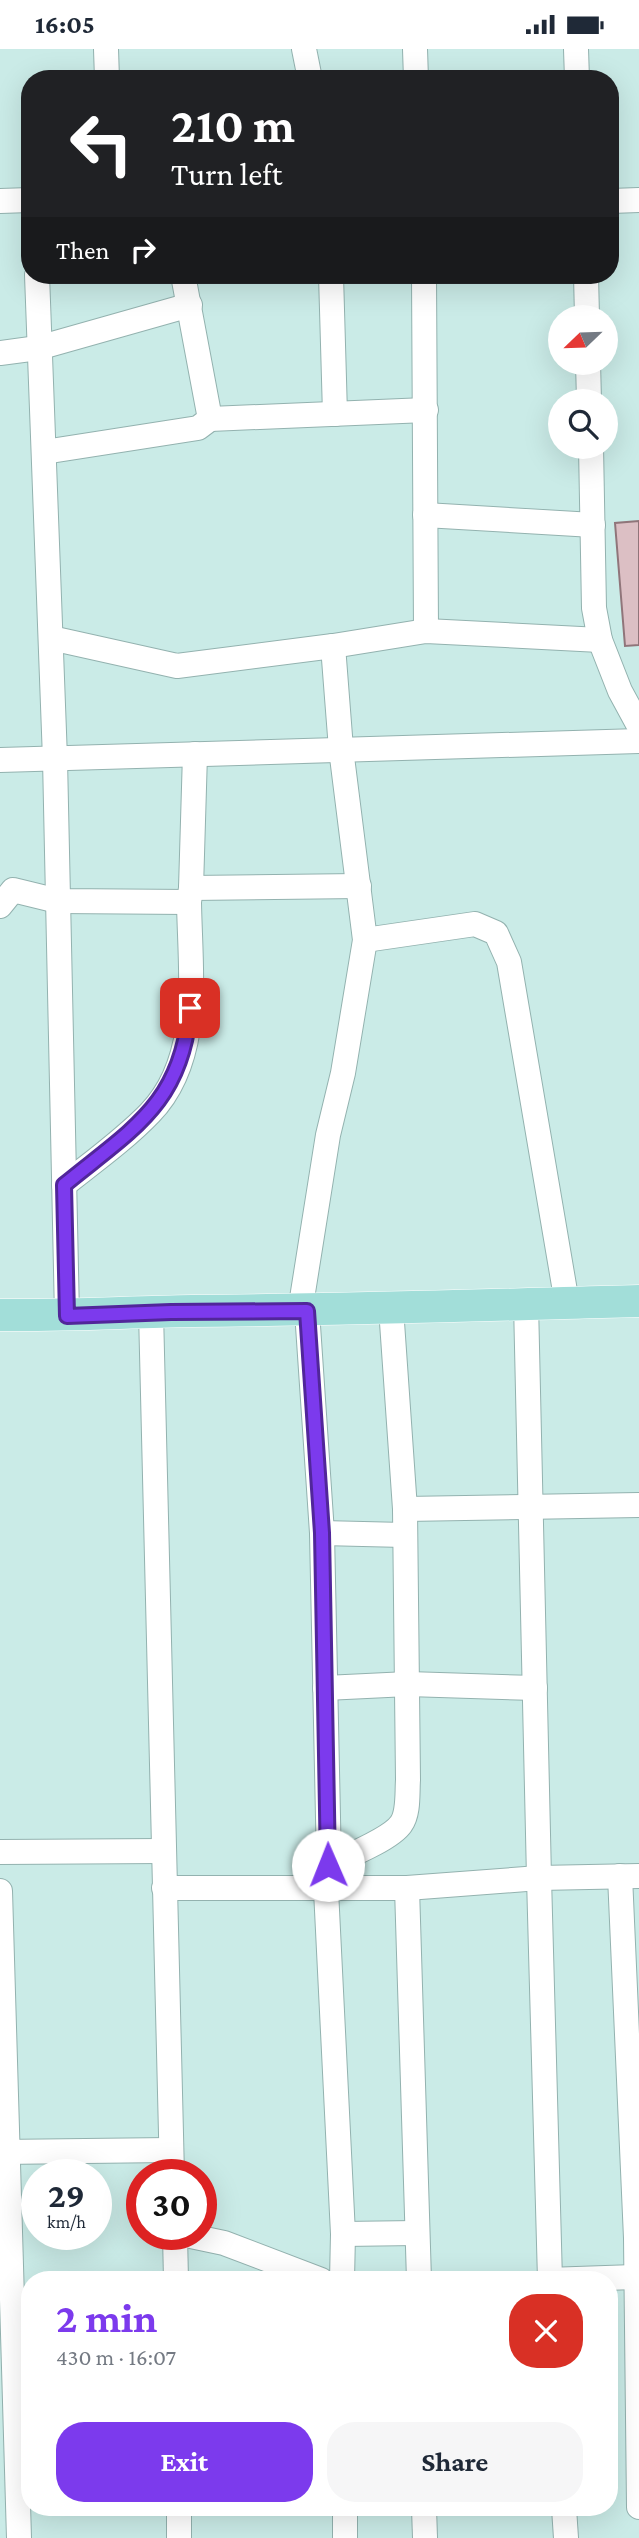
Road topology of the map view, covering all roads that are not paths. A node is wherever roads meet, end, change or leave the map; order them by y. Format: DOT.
graph roads {
  1 [pos="106,49"];
  2 [pos="304,49"];
  3 [pos="415,49"];
  4 [pos="576,49"];
  5 [pos="107,70"];
  6 [pos="308,70"];
  7 [pos="416,70"];
  8 [pos="577,70"];
  9 [pos="21,200"];
  10 [pos="639,200"];
  11 [pos="0,201"];
  12 [pos="619,201"];
  13 [pos="37,284"];
  14 [pos="185,284"];
  15 [pos="331,284"];
  16 [pos="424,284"];
  17 [pos="586,284"];
  18 [pos="190,305"];
  19 [pos="587,305"];
  20 [pos="38,348"];
  21 [pos="0,353"];
  22 [pos="426,410"];
  23 [pos="335,414"];
  24 [pos="210,419"];
  25 [pos="44,451"];
  26 [pos="590,459"];
  27 [pos="425,515"];
  28 [pos="593,525"];
  29 [pos="426,631"];
  30 [pos="51,638"];
  31 [pos="600,640"];
  32 [pos="333,646"];
  33 [pos="639,726"];
  34 [pos="639,741"];
  35 [pos="341,749"];
  36 [pos="195,754"];
  37 [pos="55,759"];
  38 [pos="0,760"];
  39 [pos="359,886"];
  40 [pos="4,895"];
  41 [pos="190,895"];
  42 [pos="58,901"];
  43 [pos="365,940"];
  44 [pos="64,1185"];
  45 [pos="639,1301"];
  46 [pos="526,1303"];
  47 [pos="567,1303"];
  48 [pos="391,1308"];
  49 [pos="304,1311"];
  50 [pos="151,1312"];
  51 [pos="0,1315"];
  52 [pos="67,1316"];
  53 [pos="639,1505"];
  54 [pos="532,1507"];
  55 [pos="405,1509"];
  56 [pos="322,1533"];
  57 [pos="404,1535"];
  58 [pos="408,1685"];
  59 [pos="325,1688"];
  60 [pos="536,1688"];
  61 [pos="163,1851"];
  62 [pos="0,1852"];
  63 [pos="630,1876"];
  64 [pos="327,1877"];
  65 [pos="539,1878"];
  66 [pos="164,1888"];
  67 [pos="407,1888"];
  68 [pos="0,1891"];
  69 [pos="170,2150"];
  70 [pos="4,2152"];
  71 [pos="171,2159"];
  72 [pos="416,2233"];
  73 [pos="343,2234"];
  74 [pos="638,2238"];
  75 [pos="217,2241"];
  76 [pos="175,2250"];
  77 [pos="176,2271"];
  78 [pos="298,2271"];
  79 [pos="342,2271"];
  80 [pos="418,2271"];
  81 [pos="549,2271"];
  82 [pos="635,2277"];
  83 [pos="618,2278"];
  84 [pos="639,2507"];
  85 [pos="179,2516"];
  86 [pos="345,2516"];
  87 [pos="424,2516"];
  88 [pos="565,2516"];
  89 [pos="19,2538"];
  90 [pos="179,2538"];
  91 [pos="345,2538"];
  92 [pos="425,2538"];
  93 [pos="566,2538"];
  1 -- 5 [label="street"];
  2 -- 6 [label="street"];
  3 -- 7 [label="street"];
  4 -- 8 [label="street"];
  9 -- 11 [label="street"];
  10 -- 12 [label="street"];
  13 -- 20 [label="street"];
  14 -- 18 [label="street"];
  15 -- 23 [label="street"];
  16 -- 22 [label="street"];
  17 -- 19 [label="street"];
  18 -- 20 [label="street"];
  18 -- 24 [label="street"];
  20 -- 21 [label="street"];
  20 -- 25 [label="street"];
  22 -- 23 [label="street"];
  22 -- 27 [label="street"];
  23 -- 24 [label="street"];
  24 -- 25 [label="street"];
  25 -- 30 [label="street"];
  26 -- 28 [label="street"];
  27 -- 28 [label="street"];
  27 -- 29 [label="street"];
  28 -- 31 [label="street"];
  29 -- 31 [label="street"];
  29 -- 32 [label="street"];
  30 -- 32 [label="street"];
  30 -- 37 [label="street"];
  31 -- 33 [label="street"];
  32 -- 35 [label="street"];
  34 -- 35 [label="street"];
  35 -- 36 [label="street"];
  35 -- 39 [label="street"];
  36 -- 37 [label="street"];
  36 -- 41 [label="street"];
  37 -- 38 [label="street"];
  37 -- 42 [label="street"];
  39 -- 41 [label="street"];
  39 -- 43 [label="street"];
  40 -- 42 [label="street"];
  41 -- 42 [label="street"];
  41 -- 44 [label="street"];
  42 -- 44 [label="street"];
  43 -- 47 [label="street"];
  43 -- 49 [label="street"];
  44 -- 52 [label="street"];
  45 -- 47 [label="main road"];
  46 -- 47 [label="main road"];
  46 -- 48 [label="main road"];
  46 -- 54 [label="street"];
  48 -- 49 [label="main road"];
  48 -- 55 [label="street"];
  49 -- 50 [label="main road"];
  49 -- 56 [label="street"];
  50 -- 52 [label="main road"];
  50 -- 61 [label="street"];
  51 -- 52 [label="main road"];
  53 -- 54 [label="street"];
  54 -- 55 [label="street"];
  54 -- 60 [label="street"];
  55 -- 57 [label="street"];
  56 -- 57 [label="street"];
  56 -- 59 [label="street"];
  57 -- 58 [label="street"];
  58 -- 59 [label="street"];
  58 -- 60 [label="street"];
  58 -- 64 [label="street"];
  59 -- 64 [label="street"];
  60 -- 65 [label="street"];
  61 -- 62 [label="street"];
  61 -- 66 [label="street"];
  63 -- 65 [label="street"];
  63 -- 74 [label="street"];
  64 -- 66 [label="street"];
  64 -- 67 [label="street"];
  64 -- 73 [label="street"];
  65 -- 67 [label="street"];
  65 -- 81 [label="street"];
  66 -- 69 [label="street"];
  67 -- 72 [label="street"];
  68 -- 70 [label="street"];
  69 -- 70 [label="street"];
  69 -- 71 [label="street"];
  70 -- 89 [label="street"];
  72 -- 73 [label="street"];
  72 -- 80 [label="street"];
  73 -- 79 [label="street"];
  74 -- 82 [label="street"];
  75 -- 78 [label="street"];
  76 -- 77 [label="street"];
  82 -- 83 [label="street"];
  82 -- 84 [label="street"];
  85 -- 90 [label="street"];
  86 -- 91 [label="street"];
  87 -- 92 [label="street"];
  88 -- 93 [label="street"];
}
